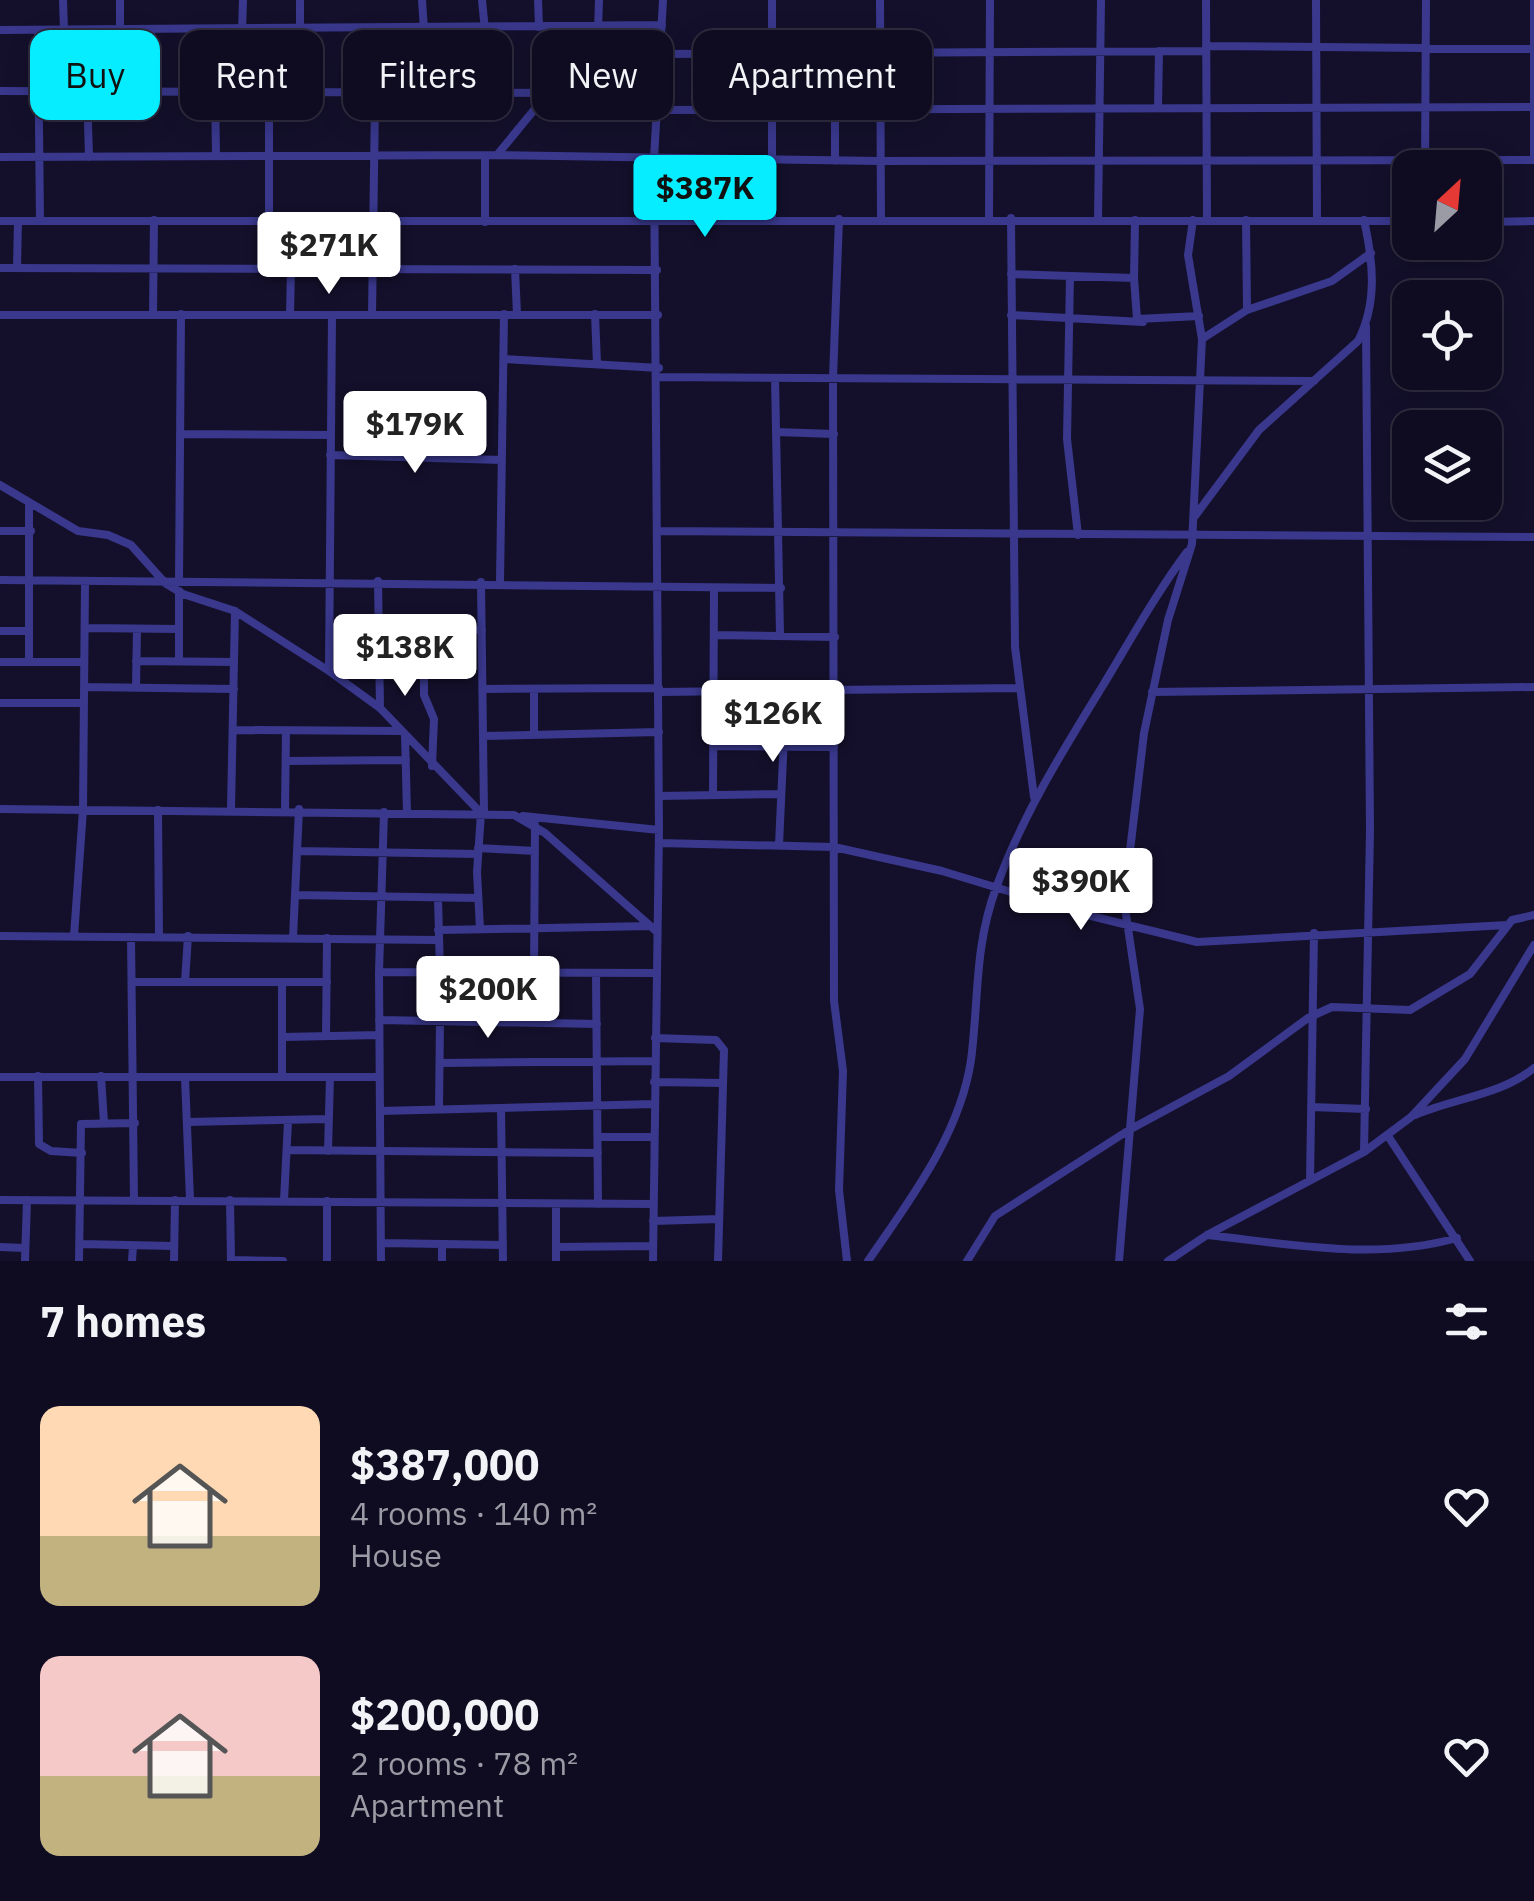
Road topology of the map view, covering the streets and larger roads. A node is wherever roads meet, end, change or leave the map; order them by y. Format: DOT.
graph roads {
  1 [pos="63,0"];
  2 [pos="120,0"];
  3 [pos="243,0"];
  4 [pos="300,0"];
  5 [pos="422,0"];
  6 [pos="482,0"];
  7 [pos="538,0"];
  8 [pos="598,0"];
  9 [pos="663,0"];
  10 [pos="772,0"];
  11 [pos="880,0"];
  12 [pos="990,0"];
  13 [pos="1101,0"];
  14 [pos="1206,0"];
  15 [pos="1316,0"];
  16 [pos="1426,0"];
  17 [pos="1534,0"];
  18 [pos="662,25"];
  19 [pos="540,27"];
  20 [pos="599,27"];
  21 [pos="485,28"];
  22 [pos="300,29"];
  23 [pos="376,29"];
  24 [pos="0,30"];
  25 [pos="30,30"];
  26 [pos="64,30"];
  27 [pos="120,30"];
  28 [pos="242,30"];
  29 [pos="284,30"];
  30 [pos="424,30"];
  31 [pos="599,30"];
  32 [pos="662,30"];
  33 [pos="772,30"];
  34 [pos="880,30"];
  35 [pos="1316,48"];
  36 [pos="1534,48"];
  37 [pos="1206,49"];
  38 [pos="1426,49"];
  39 [pos="989,50"];
  40 [pos="1100,50"];
  41 [pos="932,51"];
  42 [pos="1159,51"];
  43 [pos="0,90"];
  44 [pos="30,90"];
  45 [pos="1207,106"];
  46 [pos="1315,106"];
  47 [pos="990,107"];
  48 [pos="1101,107"];
  49 [pos="1158,107"];
  50 [pos="1426,107"];
  51 [pos="1534,107"];
  52 [pos="932,108"];
  53 [pos="532,113"];
  54 [pos="39,120"];
  55 [pos="88,120"];
  56 [pos="215,120"];
  57 [pos="267,120"];
  58 [pos="378,120"];
  59 [pos="657,120"];
  60 [pos="772,120"];
  61 [pos="835,120"];
  62 [pos="880,120"];
  63 [pos="1425,150"];
  64 [pos="268,154"];
  65 [pos="216,155"];
  66 [pos="497,155"];
  67 [pos="377,156"];
  68 [pos="484,156"];
  69 [pos="90,157"];
  70 [pos="0,158"];
  71 [pos="40,158"];
  72 [pos="1534,158"];
  73 [pos="654,160"];
  74 [pos="773,160"];
  75 [pos="835,160"];
  76 [pos="991,160"];
  77 [pos="1502,160"];
  78 [pos="880,161"];
  79 [pos="1100,162"];
  80 [pos="1208,162"];
  81 [pos="1315,162"];
  82 [pos="1392,163"];
  83 [pos="881,218"];
  84 [pos="989,218"];
  85 [pos="1011,218"];
  86 [pos="838,219"];
  87 [pos="1098,219"];
  88 [pos="1317,219"];
  89 [pos="154,220"];
  90 [pos="269,220"];
  91 [pos="292,220"];
  92 [pos="373,220"];
  93 [pos="772,220"];
  94 [pos="1134,220"];
  95 [pos="1193,220"];
  96 [pos="1206,220"];
  97 [pos="1246,220"];
  98 [pos="1364,220"];
  99 [pos="18,221"];
  100 [pos="40,221"];
  101 [pos="1392,221"];
  102 [pos="0,222"];
  103 [pos="485,222"];
  104 [pos="657,222"];
  105 [pos="1502,222"];
  106 [pos="1534,222"];
  107 [pos="1371,253"];
  108 [pos="0,268"];
  109 [pos="17,268"];
  110 [pos="154,268"];
  111 [pos="515,268"];
  112 [pos="291,270"];
  113 [pos="372,270"];
  114 [pos="657,270"];
  115 [pos="1011,274"];
  116 [pos="1070,276"];
  117 [pos="1134,278"];
  118 [pos="1246,310"];
  119 [pos="153,314"];
  120 [pos="181,314"];
  121 [pos="504,314"];
  122 [pos="516,314"];
  123 [pos="594,314"];
  124 [pos="290,315"];
  125 [pos="332,315"];
  126 [pos="372,315"];
  127 [pos="658,315"];
  128 [pos="1011,315"];
  129 [pos="0,316"];
  130 [pos="1199,316"];
  131 [pos="1068,319"];
  132 [pos="1143,322"];
  133 [pos="1366,326"];
  134 [pos="1202,339"];
  135 [pos="504,360"];
  136 [pos="598,364"];
  137 [pos="659,372"];
  138 [pos="775,378"];
  139 [pos="834,378"];
  140 [pos="1014,380"];
  141 [pos="1067,380"];
  142 [pos="1200,380"];
  143 [pos="1314,381"];
  144 [pos="776,432"];
  145 [pos="180,434"];
  146 [pos="834,434"];
  147 [pos="330,436"];
  148 [pos="330,455"];
  149 [pos="502,460"];
  150 [pos="0,485"];
  151 [pos="30,505"];
  152 [pos="1193,518"];
  153 [pos="0,530"];
  154 [pos="30,531"];
  155 [pos="659,531"];
  156 [pos="780,533"];
  157 [pos="836,533"];
  158 [pos="1014,534"];
  159 [pos="1078,535"];
  160 [pos="1368,536"];
  161 [pos="1534,537"];
  162 [pos="1193,539"];
  163 [pos="0,580"];
  164 [pos="32,580"];
  165 [pos="330,580"];
  166 [pos="378,581"];
  167 [pos="85,582"];
  168 [pos="481,582"];
  169 [pos="500,582"];
  170 [pos="165,583"];
  171 [pos="658,586"];
  172 [pos="179,587"];
  173 [pos="781,588"];
  174 [pos="714,589"];
  175 [pos="236,610"];
  176 [pos="85,628"];
  177 [pos="179,628"];
  178 [pos="137,629"];
  179 [pos="0,630"];
  180 [pos="379,630"];
  181 [pos="424,630"];
  182 [pos="482,630"];
  183 [pos="28,632"];
  184 [pos="780,634"];
  185 [pos="714,635"];
  186 [pos="835,637"];
  187 [pos="179,660"];
  188 [pos="29,661"];
  189 [pos="136,661"];
  190 [pos="0,662"];
  191 [pos="84,662"];
  192 [pos="234,662"];
  193 [pos="330,671"];
  194 [pos="84,687"];
  195 [pos="1534,687"];
  196 [pos="136,688"];
  197 [pos="1018,688"];
  198 [pos="234,689"];
  199 [pos="482,689"];
  200 [pos="534,690"];
  201 [pos="659,690"];
  202 [pos="712,692"];
  203 [pos="786,692"];
  204 [pos="834,692"];
  205 [pos="1152,692"];
  206 [pos="1369,692"];
  207 [pos="0,702"];
  208 [pos="84,702"];
  209 [pos="380,708"];
  210 [pos="233,730"];
  211 [pos="286,731"];
  212 [pos="659,732"];
  213 [pos="404,733"];
  214 [pos="534,734"];
  215 [pos="483,736"];
  216 [pos="712,746"];
  217 [pos="782,746"];
  218 [pos="834,746"];
  219 [pos="406,760"];
  220 [pos="286,761"];
  221 [pos="432,766"];
  222 [pos="780,794"];
  223 [pos="713,795"];
  224 [pos="659,796"];
  225 [pos="1034,798"];
  226 [pos="0,809"];
  227 [pos="285,809"];
  228 [pos="299,809"];
  229 [pos="82,810"];
  230 [pos="158,810"];
  231 [pos="231,810"];
  232 [pos="384,812"];
  233 [pos="407,813"];
  234 [pos="482,813"];
  235 [pos="514,814"];
  236 [pos="535,825"];
  237 [pos="659,830"];
  238 [pos="659,843"];
  239 [pos="779,846"];
  240 [pos="834,846"];
  241 [pos="535,850"];
  242 [pos="297,851"];
  243 [pos="478,851"];
  244 [pos="383,855"];
  245 [pos="996,886"];
  246 [pos="295,894"];
  247 [pos="381,896"];
  248 [pos="438,898"];
  249 [pos="477,898"];
  250 [pos="1534,915"];
  251 [pos="1128,924"];
  252 [pos="1507,925"];
  253 [pos="653,928"];
  254 [pos="480,929"];
  255 [pos="438,930"];
  256 [pos="1370,930"];
  257 [pos="534,931"];
  258 [pos="1314,933"];
  259 [pos="0,936"];
  260 [pos="74,936"];
  261 [pos="158,936"];
  262 [pos="188,936"];
  263 [pos="131,937"];
  264 [pos="294,938"];
  265 [pos="327,938"];
  266 [pos="380,939"];
  267 [pos="438,940"];
  268 [pos="1534,945"];
  269 [pos="379,972"];
  270 [pos="440,972"];
  271 [pos="534,972"];
  272 [pos="656,972"];
  273 [pos="596,973"];
  274 [pos="132,982"];
  275 [pos="185,982"];
  276 [pos="327,982"];
  277 [pos="282,983"];
  278 [pos="1369,1008"];
  279 [pos="1313,1015"];
  280 [pos="379,1020"];
  281 [pos="440,1021"];
  282 [pos="597,1024"];
  283 [pos="379,1035"];
  284 [pos="282,1036"];
  285 [pos="326,1036"];
  286 [pos="655,1038"];
  287 [pos="655,1061"];
  288 [pos="597,1062"];
  289 [pos="440,1063"];
  290 [pos="1534,1068"];
  291 [pos="38,1076"];
  292 [pos="101,1076"];
  293 [pos="282,1076"];
  294 [pos="0,1077"];
  295 [pos="330,1077"];
  296 [pos="379,1077"];
  297 [pos="133,1078"];
  298 [pos="185,1078"];
  299 [pos="654,1082"];
  300 [pos="723,1083"];
  301 [pos="654,1104"];
  302 [pos="598,1106"];
  303 [pos="1311,1107"];
  304 [pos="501,1108"];
  305 [pos="439,1109"];
  306 [pos="1366,1109"];
  307 [pos="380,1111"];
  308 [pos="1411,1117"];
  309 [pos="327,1119"];
  310 [pos="187,1122"];
  311 [pos="288,1122"];
  312 [pos="104,1123"];
  313 [pos="134,1124"];
  314 [pos="1129,1130"];
  315 [pos="654,1136"];
  316 [pos="1388,1136"];
  317 [pos="598,1137"];
  318 [pos="287,1150"];
  319 [pos="328,1152"];
  320 [pos="1364,1152"];
  321 [pos="82,1153"];
  322 [pos="381,1153"];
  323 [pos="598,1153"];
  324 [pos="502,1154"];
  325 [pos="1310,1180"];
  326 [pos="190,1199"];
  327 [pos="0,1200"];
  328 [pos="27,1200"];
  329 [pos="82,1200"];
  330 [pos="134,1200"];
  331 [pos="175,1200"];
  332 [pos="230,1200"];
  333 [pos="284,1200"];
  334 [pos="327,1201"];
  335 [pos="382,1202"];
  336 [pos="503,1203"];
  337 [pos="556,1204"];
  338 [pos="598,1204"];
  339 [pos="653,1204"];
  340 [pos="718,1218"];
  341 [pos="653,1221"];
  342 [pos="1207,1235"];
  343 [pos="1457,1238"];
  344 [pos="382,1242"];
  345 [pos="80,1244"];
  346 [pos="442,1244"];
  347 [pos="503,1245"];
  348 [pos="133,1246"];
  349 [pos="174,1246"];
  350 [pos="556,1246"];
  351 [pos="653,1246"];
  352 [pos="0,1247"];
  353 [pos="25,1248"];
  354 [pos="231,1260"];
  355 [pos="25,1261"];
  356 [pos="79,1261"];
  357 [pos="132,1261"];
  358 [pos="174,1261"];
  359 [pos="283,1261"];
  360 [pos="327,1261"];
  361 [pos="381,1261"];
  362 [pos="442,1261"];
  363 [pos="503,1261"];
  364 [pos="556,1261"];
  365 [pos="653,1261"];
  366 [pos="718,1261"];
  367 [pos="847,1261"];
  368 [pos="868,1261"];
  369 [pos="968,1261"];
  370 [pos="1120,1261"];
  371 [pos="1168,1261"];
  372 [pos="1470,1261"];
  1 -- 26 [label="street"];
  2 -- 27 [label="street"];
  3 -- 28 [label="street"];
  4 -- 22 [label="street"];
  5 -- 30 [label="street"];
  6 -- 21 [label="street"];
  7 -- 19 [label="street"];
  8 -- 20 [label="street"];
  9 -- 18 [label="street"];
  10 -- 33 [label="street"];
  11 -- 34 [label="street"];
  12 -- 39 [label="street"];
  13 -- 40 [label="street"];
  14 -- 37 [label="street"];
  15 -- 35 [label="street"];
  16 -- 38 [label="street"];
  17 -- 36 [label="street"];
  18 -- 20 [label="street"];
  18 -- 32 [label="street"];
  19 -- 20 [label="street"];
  19 -- 21 [label="street"];
  20 -- 31 [label="street"];
  21 -- 30 [label="street"];
  22 -- 23 [label="street"];
  22 -- 29 [label="street"];
  23 -- 30 [label="street"];
  24 -- 25 [label="street"];
  35 -- 37 [label="street"];
  35 -- 38 [label="street"];
  35 -- 46 [label="street"];
  36 -- 38 [label="street"];
  36 -- 51 [label="street"];
  37 -- 42 [label="street"];
  37 -- 45 [label="street"];
  38 -- 50 [label="street"];
  39 -- 40 [label="street"];
  39 -- 41 [label="street"];
  39 -- 47 [label="street"];
  40 -- 42 [label="street"];
  40 -- 48 [label="street"];
  42 -- 49 [label="street"];
  43 -- 44 [label="street"];
  45 -- 46 [label="street"];
  45 -- 49 [label="street"];
  45 -- 80 [label="street"];
  46 -- 50 [label="street"];
  46 -- 81 [label="street"];
  47 -- 48 [label="street"];
  47 -- 52 [label="street"];
  47 -- 76 [label="street"];
  48 -- 49 [label="street"];
  48 -- 79 [label="street"];
  50 -- 51 [label="street"];
  50 -- 63 [label="street"];
  51 -- 72 [label="street"];
  53 -- 66 [label="street"];
  54 -- 71 [label="street"];
  55 -- 69 [label="street"];
  56 -- 65 [label="street"];
  57 -- 64 [label="street"];
  58 -- 67 [label="street"];
  59 -- 73 [label="street"];
  60 -- 74 [label="street"];
  61 -- 75 [label="street"];
  62 -- 78 [label="street"];
  64 -- 65 [label="street"];
  64 -- 67 [label="street"];
  64 -- 90 [label="street"];
  65 -- 69 [label="street"];
  66 -- 68 [label="street"];
  66 -- 73 [label="street"];
  67 -- 68 [label="street"];
  67 -- 92 [label="street"];
  68 -- 103 [label="street"];
  69 -- 71 [label="street"];
  70 -- 71 [label="street"];
  71 -- 100 [label="street"];
  72 -- 77 [label="street"];
  73 -- 74 [label="street"];
  73 -- 104 [label="street"];
  74 -- 75 [label="street"];
  74 -- 93 [label="street"];
  75 -- 78 [label="street"];
  76 -- 78 [label="street"];
  76 -- 79 [label="street"];
  76 -- 84 [label="street"];
  78 -- 83 [label="street"];
  79 -- 80 [label="street"];
  79 -- 87 [label="street"];
  80 -- 81 [label="street"];
  80 -- 96 [label="street"];
  81 -- 82 [label="street"];
  81 -- 88 [label="street"];
  83 -- 84 [label="street"];
  83 -- 86 [label="street"];
  84 -- 85 [label="street"];
  85 -- 87 [label="street"];
  85 -- 115 [label="street"];
  86 -- 93 [label="street"];
  86 -- 139 [label="street"];
  87 -- 94 [label="street"];
  88 -- 97 [label="street"];
  88 -- 98 [label="street"];
  89 -- 90 [label="street"];
  89 -- 100 [label="street"];
  89 -- 110 [label="street"];
  90 -- 91 [label="street"];
  91 -- 92 [label="street"];
  91 -- 112 [label="street"];
  92 -- 103 [label="street"];
  92 -- 113 [label="street"];
  93 -- 104 [label="street"];
  94 -- 95 [label="street"];
  94 -- 117 [label="street"];
  95 -- 96 [label="street"];
  95 -- 130 [label="street"];
  96 -- 97 [label="street"];
  97 -- 118 [label="street"];
  98 -- 101 [label="street"];
  98 -- 107 [label="street"];
  99 -- 100 [label="street"];
  99 -- 102 [label="street"];
  99 -- 109 [label="street"];
  103 -- 104 [label="street"];
  104 -- 114 [label="street"];
  105 -- 106 [label="street"];
  107 -- 118 [label="street"];
  107 -- 133 [label="street"];
  108 -- 109 [label="street"];
  109 -- 110 [label="street"];
  110 -- 112 [label="street"];
  110 -- 119 [label="street"];
  111 -- 113 [label="street"];
  111 -- 114 [label="street"];
  111 -- 122 [label="street"];
  112 -- 113 [label="street"];
  112 -- 124 [label="street"];
  113 -- 126 [label="street"];
  114 -- 127 [label="street"];
  115 -- 116 [label="street"];
  115 -- 128 [label="street"];
  116 -- 117 [label="street"];
  116 -- 131 [label="street"];
  117 -- 132 [label="street"];
  118 -- 134 [label="street"];
  119 -- 120 [label="street"];
  119 -- 129 [label="street"];
  120 -- 124 [label="street"];
  120 -- 145 [label="street"];
  121 -- 122 [label="street"];
  121 -- 126 [label="street"];
  121 -- 135 [label="street"];
  122 -- 123 [label="street"];
  123 -- 127 [label="street"];
  123 -- 136 [label="street"];
  124 -- 125 [label="street"];
  125 -- 126 [label="street"];
  125 -- 147 [label="street"];
  127 -- 137 [label="street"];
  128 -- 131 [label="street"];
  128 -- 140 [label="street"];
  130 -- 132 [label="street"];
  130 -- 134 [label="street"];
  131 -- 132 [label="street"];
  131 -- 141 [label="street"];
  133 -- 143 [label="street"];
  133 -- 160 [label="street"];
  134 -- 142 [label="street"];
  135 -- 136 [label="street"];
  135 -- 149 [label="street"];
  136 -- 137 [label="street"];
  137 -- 138 [label="street"];
  137 -- 155 [label="street"];
  138 -- 139 [label="street"];
  138 -- 144 [label="street"];
  139 -- 140 [label="street"];
  139 -- 146 [label="street"];
  140 -- 141 [label="street"];
  140 -- 158 [label="street"];
  141 -- 142 [label="street"];
  141 -- 159 [label="street"];
  142 -- 143 [label="street"];
  142 -- 152 [label="street"];
  143 -- 152 [label="street"];
  144 -- 146 [label="street"];
  144 -- 156 [label="street"];
  145 -- 147 [label="street"];
  145 -- 172 [label="street"];
  146 -- 157 [label="street"];
  147 -- 148 [label="street"];
  148 -- 149 [label="street"];
  148 -- 165 [label="street"];
  149 -- 169 [label="street"];
  150 -- 151 [label="street"];
  151 -- 154 [label="street"];
  151 -- 170 [label="street"];
  152 -- 162 [label="street"];
  153 -- 154 [label="street"];
  154 -- 164 [label="street"];
  155 -- 156 [label="street"];
  155 -- 171 [label="street"];
  156 -- 157 [label="street"];
  156 -- 173 [label="street"];
  157 -- 158 [label="street"];
  157 -- 186 [label="street"];
  158 -- 159 [label="street"];
  158 -- 197 [label="street"];
  159 -- 162 [label="street"];
  160 -- 161 [label="street"];
  160 -- 162 [label="street"];
  160 -- 206 [label="street"];
  162 -- 205 [label="street"];
  162 -- 225 [label="street"];
  163 -- 164 [label="street"];
  164 -- 167 [label="street"];
  164 -- 183 [label="street"];
  165 -- 166 [label="street"];
  165 -- 172 [label="street"];
  165 -- 193 [label="street"];
  166 -- 168 [label="street"];
  166 -- 180 [label="street"];
  167 -- 170 [label="street"];
  167 -- 176 [label="street"];
  168 -- 169 [label="street"];
  168 -- 182 [label="street"];
  169 -- 171 [label="street"];
  170 -- 172 [label="street"];
  171 -- 174 [label="street"];
  171 -- 201 [label="street"];
  172 -- 175 [label="street"];
  172 -- 177 [label="street"];
  173 -- 174 [label="street"];
  173 -- 184 [label="street"];
  174 -- 185 [label="street"];
  175 -- 192 [label="street"];
  175 -- 193 [label="street"];
  176 -- 178 [label="street"];
  176 -- 191 [label="street"];
  177 -- 178 [label="street"];
  177 -- 187 [label="street"];
  178 -- 189 [label="street"];
  179 -- 183 [label="street"];
  180 -- 181 [label="street"];
  180 -- 209 [label="street"];
  181 -- 182 [label="street"];
  181 -- 221 [label="street"];
  182 -- 199 [label="street"];
  183 -- 188 [label="street"];
  184 -- 185 [label="street"];
  184 -- 186 [label="street"];
  185 -- 202 [label="street"];
  186 -- 204 [label="street"];
  187 -- 189 [label="street"];
  187 -- 192 [label="street"];
  188 -- 190 [label="street"];
  188 -- 191 [label="street"];
  189 -- 196 [label="street"];
  191 -- 194 [label="street"];
  192 -- 198 [label="street"];
  193 -- 209 [label="street"];
  194 -- 196 [label="street"];
  194 -- 208 [label="street"];
  195 -- 206 [label="street"];
  196 -- 198 [label="street"];
  197 -- 204 [label="street"];
  197 -- 225 [label="street"];
  198 -- 210 [label="street"];
  199 -- 200 [label="street"];
  199 -- 215 [label="street"];
  200 -- 201 [label="street"];
  200 -- 214 [label="street"];
  201 -- 202 [label="street"];
  201 -- 212 [label="street"];
  202 -- 203 [label="street"];
  202 -- 216 [label="street"];
  203 -- 204 [label="street"];
  203 -- 217 [label="street"];
  204 -- 218 [label="street"];
  205 -- 206 [label="street"];
  205 -- 251 [label="street"];
  206 -- 256 [label="street"];
  207 -- 208 [label="street"];
  208 -- 229 [label="street"];
  209 -- 213 [label="street"];
  210 -- 211 [label="street"];
  210 -- 231 [label="street"];
  211 -- 213 [label="street"];
  211 -- 220 [label="street"];
  212 -- 214 [label="street"];
  212 -- 224 [label="street"];
  213 -- 219 [label="street"];
  213 -- 221 [label="street"];
  214 -- 215 [label="street"];
  215 -- 234 [label="street"];
  216 -- 217 [label="street"];
  216 -- 223 [label="street"];
  217 -- 218 [label="street"];
  217 -- 222 [label="street"];
  218 -- 240 [label="street"];
  219 -- 220 [label="street"];
  219 -- 233 [label="street"];
  220 -- 227 [label="street"];
  221 -- 234 [label="street"];
  222 -- 223 [label="street"];
  222 -- 239 [label="street"];
  223 -- 224 [label="street"];
  224 -- 237 [label="street"];
  225 -- 245 [label="street"];
  226 -- 229 [label="street"];
  227 -- 228 [label="street"];
  227 -- 231 [label="street"];
  228 -- 232 [label="street"];
  228 -- 242 [label="street"];
  229 -- 230 [label="street"];
  229 -- 260 [label="street"];
  230 -- 231 [label="street"];
  230 -- 261 [label="street"];
  232 -- 233 [label="street"];
  232 -- 244 [label="street"];
  233 -- 234 [label="street"];
  234 -- 235 [label="street"];
  234 -- 243 [label="street"];
  235 -- 236 [label="street"];
  235 -- 237 [label="street"];
  236 -- 241 [label="street"];
  236 -- 253 [label="street"];
  237 -- 238 [label="street"];
  238 -- 239 [label="street"];
  238 -- 253 [label="street"];
  239 -- 240 [label="street"];
  240 -- 245 [label="street"];
  240 -- 367 [label="street"];
  241 -- 243 [label="street"];
  241 -- 257 [label="street"];
  242 -- 244 [label="street"];
  242 -- 246 [label="street"];
  243 -- 244 [label="street"];
  243 -- 249 [label="street"];
  244 -- 247 [label="street"];
  245 -- 251 [label="street"];
  245 -- 368 [label="street"];
  246 -- 247 [label="street"];
  246 -- 264 [label="street"];
  247 -- 248 [label="street"];
  247 -- 266 [label="street"];
  248 -- 249 [label="street"];
  248 -- 255 [label="street"];
  249 -- 254 [label="street"];
  250 -- 252 [label="street"];
  251 -- 258 [label="street"];
  251 -- 314 [label="street"];
  252 -- 256 [label="street"];
  252 -- 278 [label="street"];
  253 -- 257 [label="street"];
  253 -- 272 [label="street"];
  254 -- 255 [label="street"];
  254 -- 257 [label="street"];
  255 -- 267 [label="street"];
  256 -- 258 [label="street"];
  256 -- 278 [label="street"];
  257 -- 271 [label="street"];
  258 -- 279 [label="street"];
  259 -- 260 [label="street"];
  260 -- 263 [label="street"];
  261 -- 262 [label="street"];
  261 -- 263 [label="street"];
  262 -- 264 [label="street"];
  262 -- 275 [label="street"];
  263 -- 274 [label="street"];
  264 -- 265 [label="street"];
  265 -- 266 [label="street"];
  265 -- 276 [label="street"];
  266 -- 267 [label="street"];
  266 -- 269 [label="street"];
  267 -- 270 [label="street"];
  268 -- 308 [label="street"];
  269 -- 270 [label="street"];
  269 -- 280 [label="street"];
  270 -- 271 [label="street"];
  271 -- 273 [label="street"];
  272 -- 273 [label="street"];
  272 -- 286 [label="street"];
  273 -- 282 [label="street"];
  274 -- 275 [label="street"];
  274 -- 297 [label="street"];
  275 -- 277 [label="street"];
  276 -- 277 [label="street"];
  276 -- 285 [label="street"];
  277 -- 284 [label="street"];
  278 -- 279 [label="street"];
  278 -- 306 [label="street"];
  279 -- 303 [label="street"];
  279 -- 314 [label="street"];
  280 -- 281 [label="street"];
  280 -- 283 [label="street"];
  281 -- 282 [label="street"];
  281 -- 289 [label="street"];
  282 -- 288 [label="street"];
  283 -- 285 [label="street"];
  283 -- 296 [label="street"];
  284 -- 285 [label="street"];
  284 -- 293 [label="street"];
  286 -- 287 [label="street"];
  286 -- 300 [label="street"];
  287 -- 288 [label="street"];
  287 -- 299 [label="street"];
  288 -- 289 [label="street"];
  288 -- 302 [label="street"];
  289 -- 305 [label="street"];
  290 -- 308 [label="street"];
  291 -- 292 [label="street"];
  291 -- 294 [label="street"];
  291 -- 321 [label="street"];
  292 -- 297 [label="street"];
  292 -- 312 [label="street"];
  293 -- 295 [label="street"];
  293 -- 298 [label="street"];
  295 -- 296 [label="street"];
  295 -- 309 [label="street"];
  296 -- 307 [label="street"];
  297 -- 298 [label="street"];
  297 -- 313 [label="street"];
  298 -- 310 [label="street"];
  299 -- 300 [label="street"];
  299 -- 301 [label="street"];
  300 -- 340 [label="street"];
  301 -- 302 [label="street"];
  301 -- 315 [label="street"];
  302 -- 304 [label="street"];
  302 -- 317 [label="street"];
  303 -- 306 [label="street"];
  303 -- 325 [label="street"];
  304 -- 305 [label="street"];
  304 -- 324 [label="street"];
  305 -- 307 [label="street"];
  306 -- 320 [label="street"];
  307 -- 322 [label="street"];
  308 -- 316 [label="street"];
  309 -- 311 [label="street"];
  309 -- 319 [label="street"];
  310 -- 311 [label="street"];
  310 -- 326 [label="street"];
  311 -- 318 [label="street"];
  312 -- 313 [label="street"];
  312 -- 321 [label="street"];
  313 -- 330 [label="street"];
  314 -- 369 [label="street"];
  314 -- 370 [label="street"];
  315 -- 317 [label="street"];
  315 -- 339 [label="street"];
  316 -- 320 [label="street"];
  316 -- 343 [label="street"];
  317 -- 323 [label="street"];
  318 -- 319 [label="street"];
  318 -- 333 [label="street"];
  319 -- 322 [label="street"];
  320 -- 325 [label="street"];
  321 -- 329 [label="street"];
  322 -- 324 [label="street"];
  322 -- 335 [label="street"];
  323 -- 324 [label="street"];
  323 -- 338 [label="street"];
  324 -- 336 [label="street"];
  325 -- 342 [label="street"];
  326 -- 331 [label="street"];
  326 -- 332 [label="street"];
  327 -- 328 [label="street"];
  328 -- 329 [label="street"];
  328 -- 353 [label="street"];
  329 -- 330 [label="street"];
  329 -- 345 [label="street"];
  330 -- 331 [label="street"];
  331 -- 349 [label="street"];
  332 -- 333 [label="street"];
  332 -- 354 [label="street"];
  333 -- 334 [label="street"];
  334 -- 335 [label="street"];
  334 -- 360 [label="street"];
  335 -- 336 [label="street"];
  335 -- 344 [label="street"];
  336 -- 337 [label="street"];
  336 -- 347 [label="street"];
  337 -- 338 [label="street"];
  337 -- 350 [label="street"];
  338 -- 339 [label="street"];
  339 -- 341 [label="street"];
  340 -- 341 [label="street"];
  340 -- 366 [label="street"];
  341 -- 351 [label="street"];
  342 -- 343 [label="street"];
  342 -- 371 [label="street"];
  343 -- 372 [label="street"];
  344 -- 346 [label="street"];
  344 -- 361 [label="street"];
  345 -- 348 [label="street"];
  345 -- 356 [label="street"];
  346 -- 347 [label="street"];
  346 -- 362 [label="street"];
  347 -- 363 [label="street"];
  348 -- 349 [label="street"];
  348 -- 357 [label="street"];
  349 -- 358 [label="street"];
  350 -- 351 [label="street"];
  350 -- 364 [label="street"];
  351 -- 365 [label="street"];
  352 -- 353 [label="street"];
  353 -- 355 [label="street"];
  354 -- 359 [label="street"];
}
